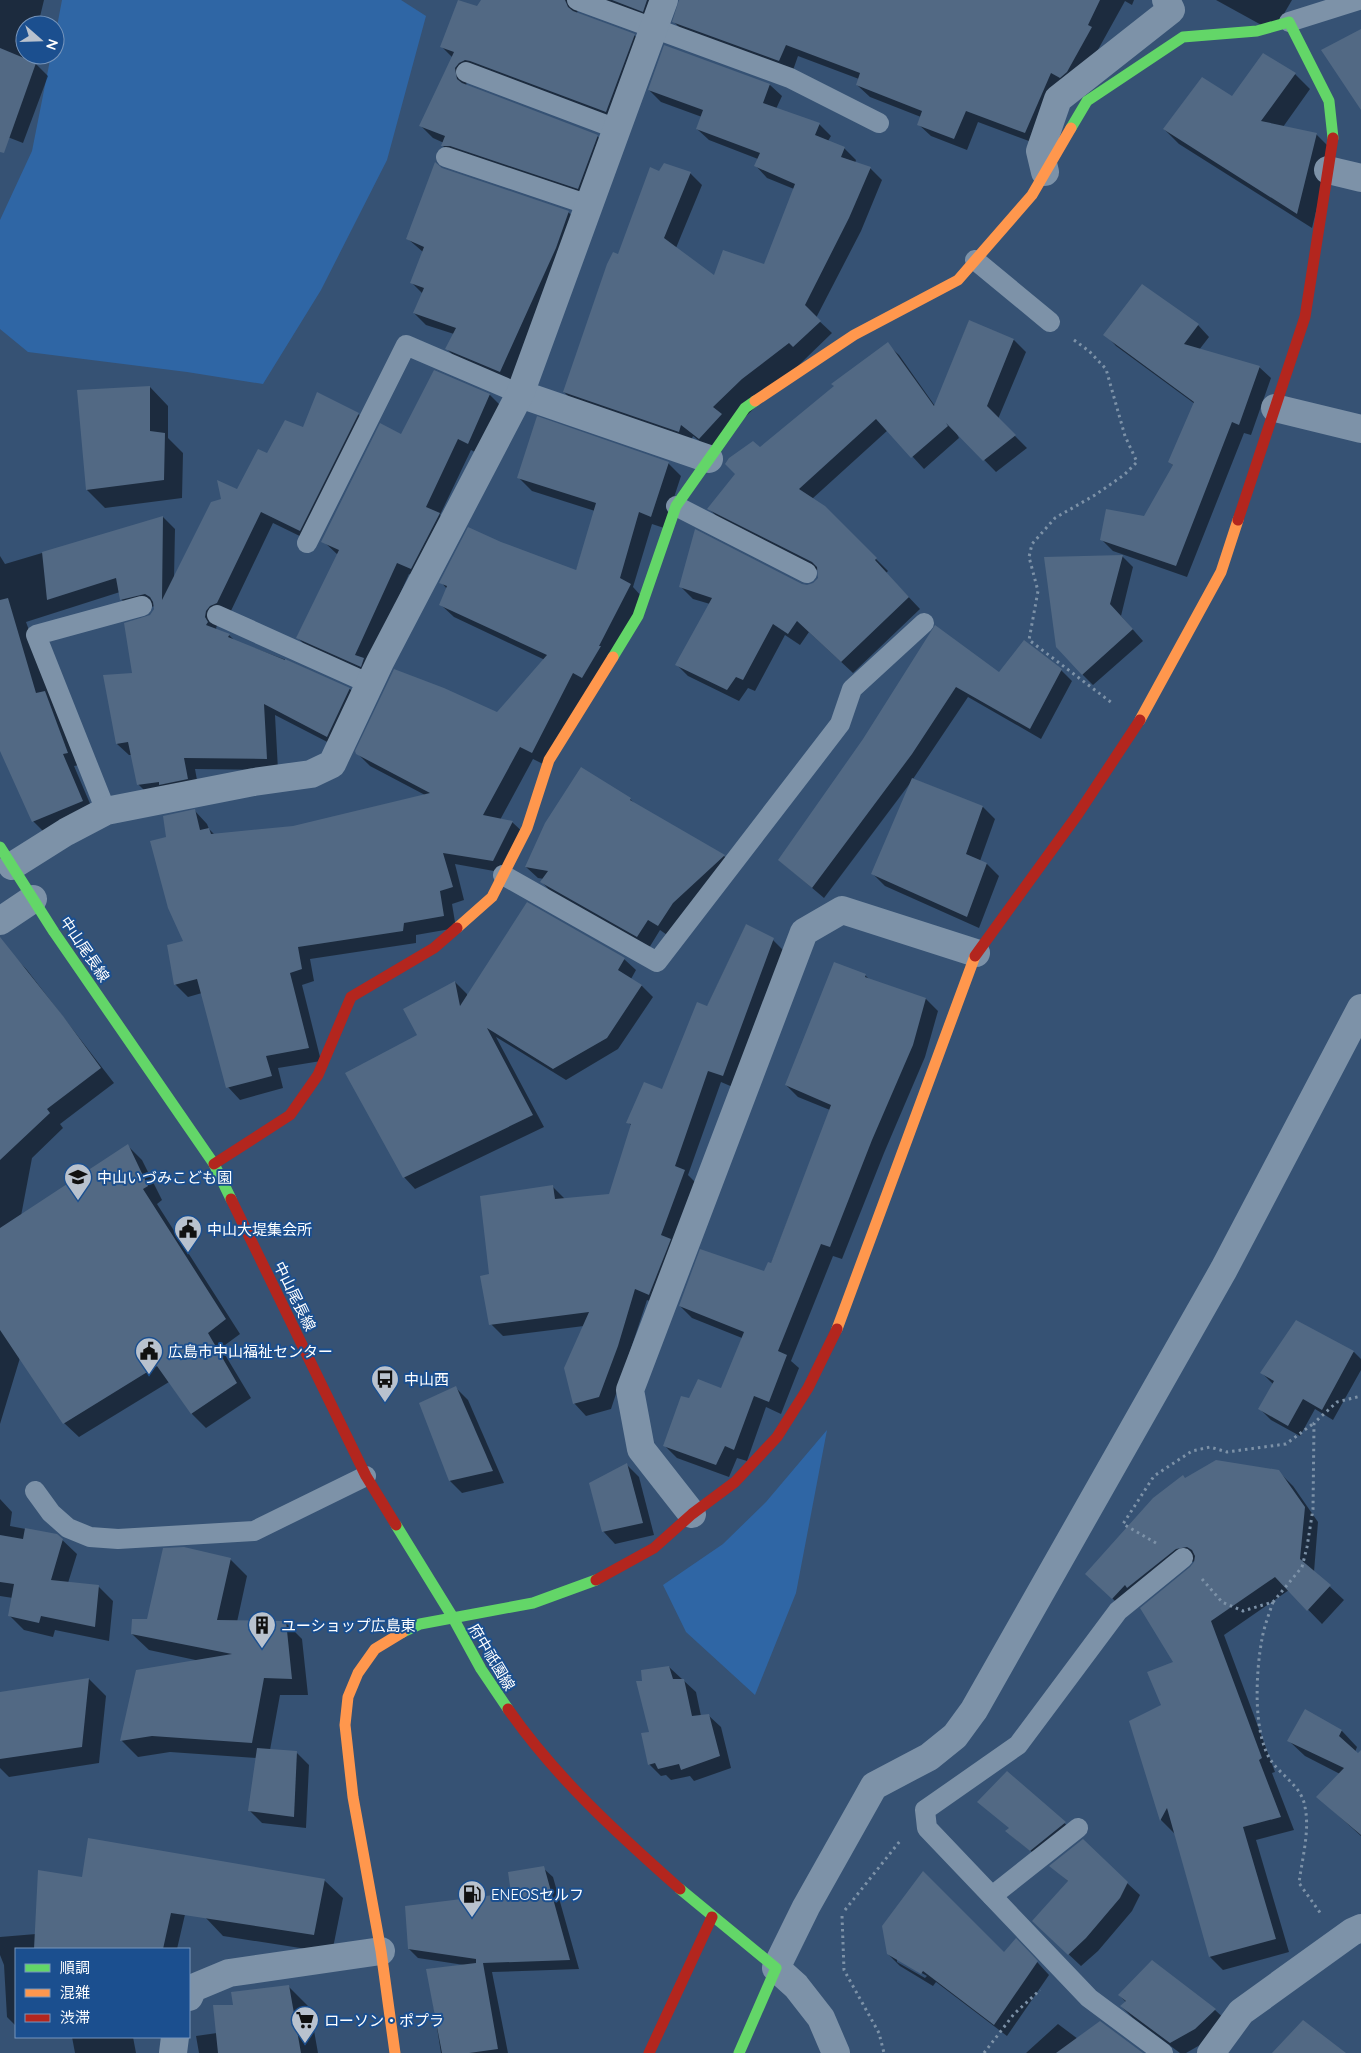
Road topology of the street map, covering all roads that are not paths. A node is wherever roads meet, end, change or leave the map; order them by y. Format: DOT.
graph roads {
  1 [pos="577,0"];
  2 [pos="664,0"];
  3 [pos="1166,0"];
  4 [pos="1359,0"];
  5 [pos="1288,22"];
  6 [pos="653,28"];
  7 [pos="466,72"];
  8 [pos="880,123"];
  9 [pos="617,129"];
  10 [pos="446,157"];
  11 [pos="1328,170"];
  12 [pos="1045,172"];
  13 [pos="1361,178"];
  14 [pos="589,205"];
  15 [pos="975,260"];
  16 [pos="1050,322"];
  17 [pos="520,394"];
  18 [pos="1275,408"];
  19 [pos="1361,429"];
  20 [pos="709,459"];
  21 [pos="676,506"];
  22 [pos="307,544"];
  23 [pos="807,573"];
  24 [pos="142,606"];
  25 [pos="216,615"];
  26 [pos="924,622"];
  27 [pos="370,684"];
  28 [pos="106,811"];
  29 [pos="6,856"];
  30 [pos="503,875"];
  31 [pos="33,899"];
  32 [pos="0,921"];
  33 [pos="976,953"];
  34 [pos="1361,1008"];
  35 [pos="214,1164"];
  36 [pos="366,1476"];
  37 [pos="35,1491"];
  38 [pos="692,1514"];
  39 [pos="1183,1558"];
  40 [pos="452,1616"];
  41 [pos="1078,1828"];
  42 [pos="992,1896"];
  43 [pos="712,1917"];
  44 [pos="1350,1934"];
  45 [pos="381,1951"];
  46 [pos="776,1968"];
  47 [pos="190,1995"];
  48 [pos="175,2038"];
  49 [pos="172,2053"];
  50 [pos="395,2053"];
  51 [pos="649,2053"];
  52 [pos="739,2053"];
  53 [pos="836,2053"];
  54 [pos="1163,2053"];
  55 [pos="1211,2053"];
  1 -- 6 [label="lane"];
  2 -- 6 [label="street"];
  3 -- 12 [label="street"];
  4 -- 5 [label="lane"];
  5 -- 11 [label="street"];
  5 -- 12 [label="street"];
  6 -- 8 [label="lane"];
  6 -- 9 [label="street"];
  7 -- 9 [label="lane"];
  9 -- 14 [label="street"];
  10 -- 14 [label="lane"];
  11 -- 13 [label="street"];
  11 -- 18 [label="street"];
  12 -- 15 [label="street"];
  14 -- 17 [label="street"];
  15 -- 16 [label="lane"];
  15 -- 20 [label="street"];
  17 -- 20 [label="street"];
  17 -- 22 [label="lane"];
  17 -- 27 [label="street"];
  18 -- 19 [label="street"];
  18 -- 33 [label="street"];
  20 -- 21 [label="street"];
  21 -- 23 [label="lane"];
  21 -- 30 [label="street"];
  24 -- 28 [label="lane"];
  25 -- 27 [label="lane"];
  26 -- 30 [label="lane"];
  27 -- 28 [label="street"];
  28 -- 29 [label="street"];
  29 -- 31 [label="street, 中山尾長線"];
  30 -- 35 [label="street"];
  31 -- 32 [label="street"];
  31 -- 35 [label="street, 中山尾長線"];
  33 -- 38 [label="street"];
  33 -- 38 [label="street"];
  34 -- 46 [label="street"];
  35 -- 36 [label="street, 中山尾長線"];
  36 -- 37 [label="lane"];
  36 -- 40 [label="street, 中山尾長線"];
  38 -- 40 [label="street"];
  39 -- 42 [label="lane"];
  40 -- 43 [label="street, 府中祇園線"];
  40 -- 45 [label="street, 府中祇園線"];
  41 -- 42 [label="lane"];
  42 -- 54 [label="lane"];
  43 -- 46 [label="street, 府中祇園線"];
  43 -- 51 [label="street"];
  44 -- 55 [label="street"];
  45 -- 47 [label="street"];
  45 -- 50 [label="street, 府中祇園線"];
  46 -- 52 [label="street"];
  46 -- 53 [label="street"];
  48 -- 49 [label="street"];
}
